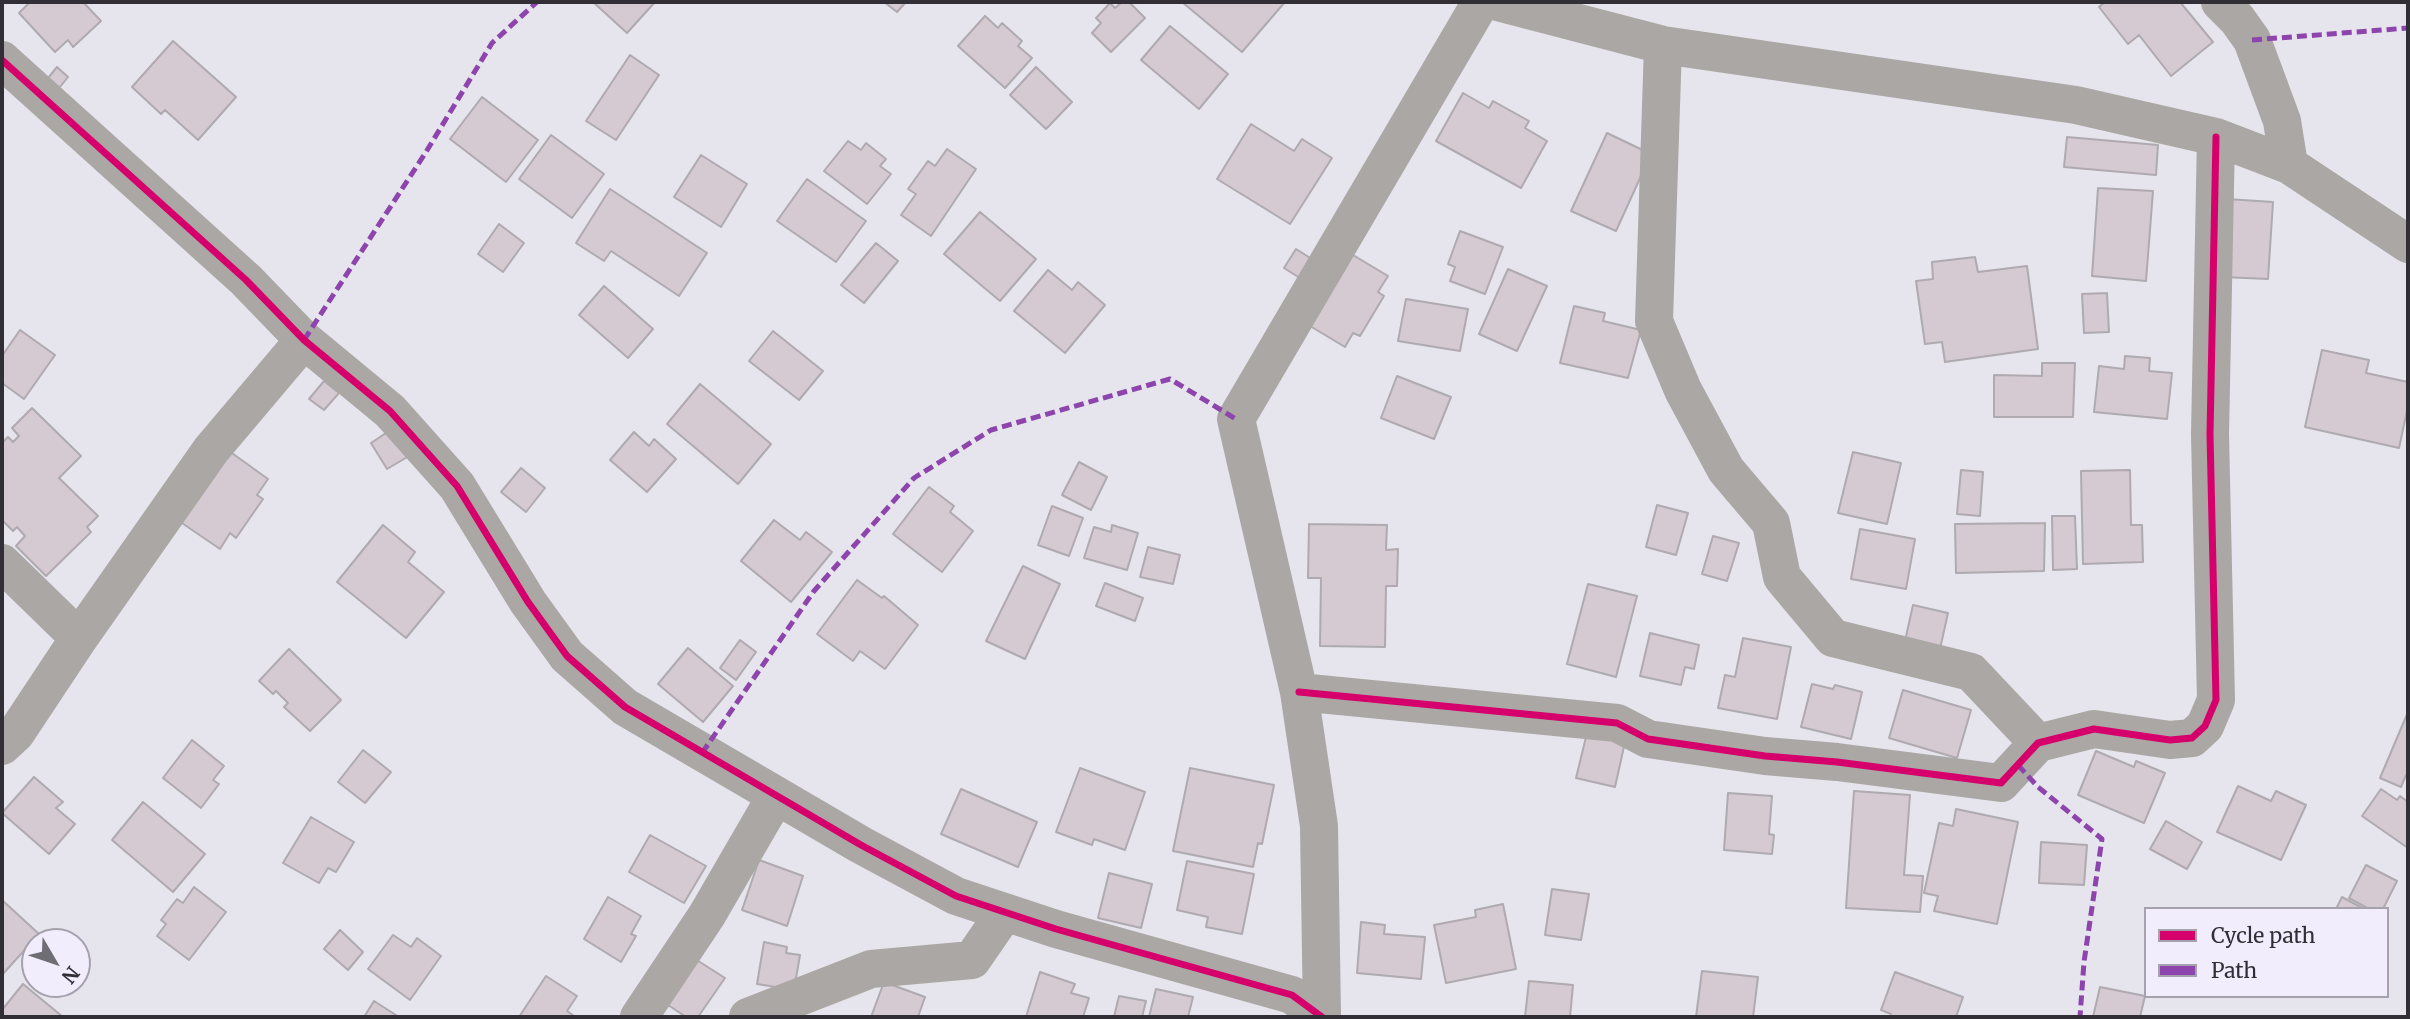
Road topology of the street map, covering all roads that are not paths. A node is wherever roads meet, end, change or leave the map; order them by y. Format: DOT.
graph roads {
  1 [pos="1481,2"];
  2 [pos="1498,2"];
  3 [pos="2220,2"];
  4 [pos="1663,46"];
  5 [pos="2,60"];
  6 [pos="2216,137"];
  7 [pos="2289,165"];
  8 [pos="2408,244"];
  9 [pos="304,340"];
  10 [pos="2,563"];
  11 [pos="79,638"];
  12 [pos="1299,692"];
  13 [pos="2038,743"];
  14 [pos="2,746"];
  15 [pos="776,796"];
  16 [pos="1005,912"];
  17 [pos="639,1017"];
  18 [pos="748,1017"];
  19 [pos="1322,1017"];
  1 -- 12 [label="street"];
  2 -- 4 [label="street"];
  3 -- 7 [label="street"];
  4 -- 6 [label="street"];
  4 -- 13 [label="street"];
  5 -- 9 [label="street"];
  6 -- 7 [label="street"];
  6 -- 13 [label="street"];
  7 -- 8 [label="street"];
  9 -- 11 [label="street"];
  9 -- 15 [label="street"];
  10 -- 11 [label="street"];
  11 -- 14 [label="street"];
  12 -- 13 [label="street"];
  12 -- 19 [label="street"];
  15 -- 16 [label="street"];
  15 -- 17 [label="street"];
  16 -- 18 [label="street"];
  16 -- 19 [label="street"];
}
